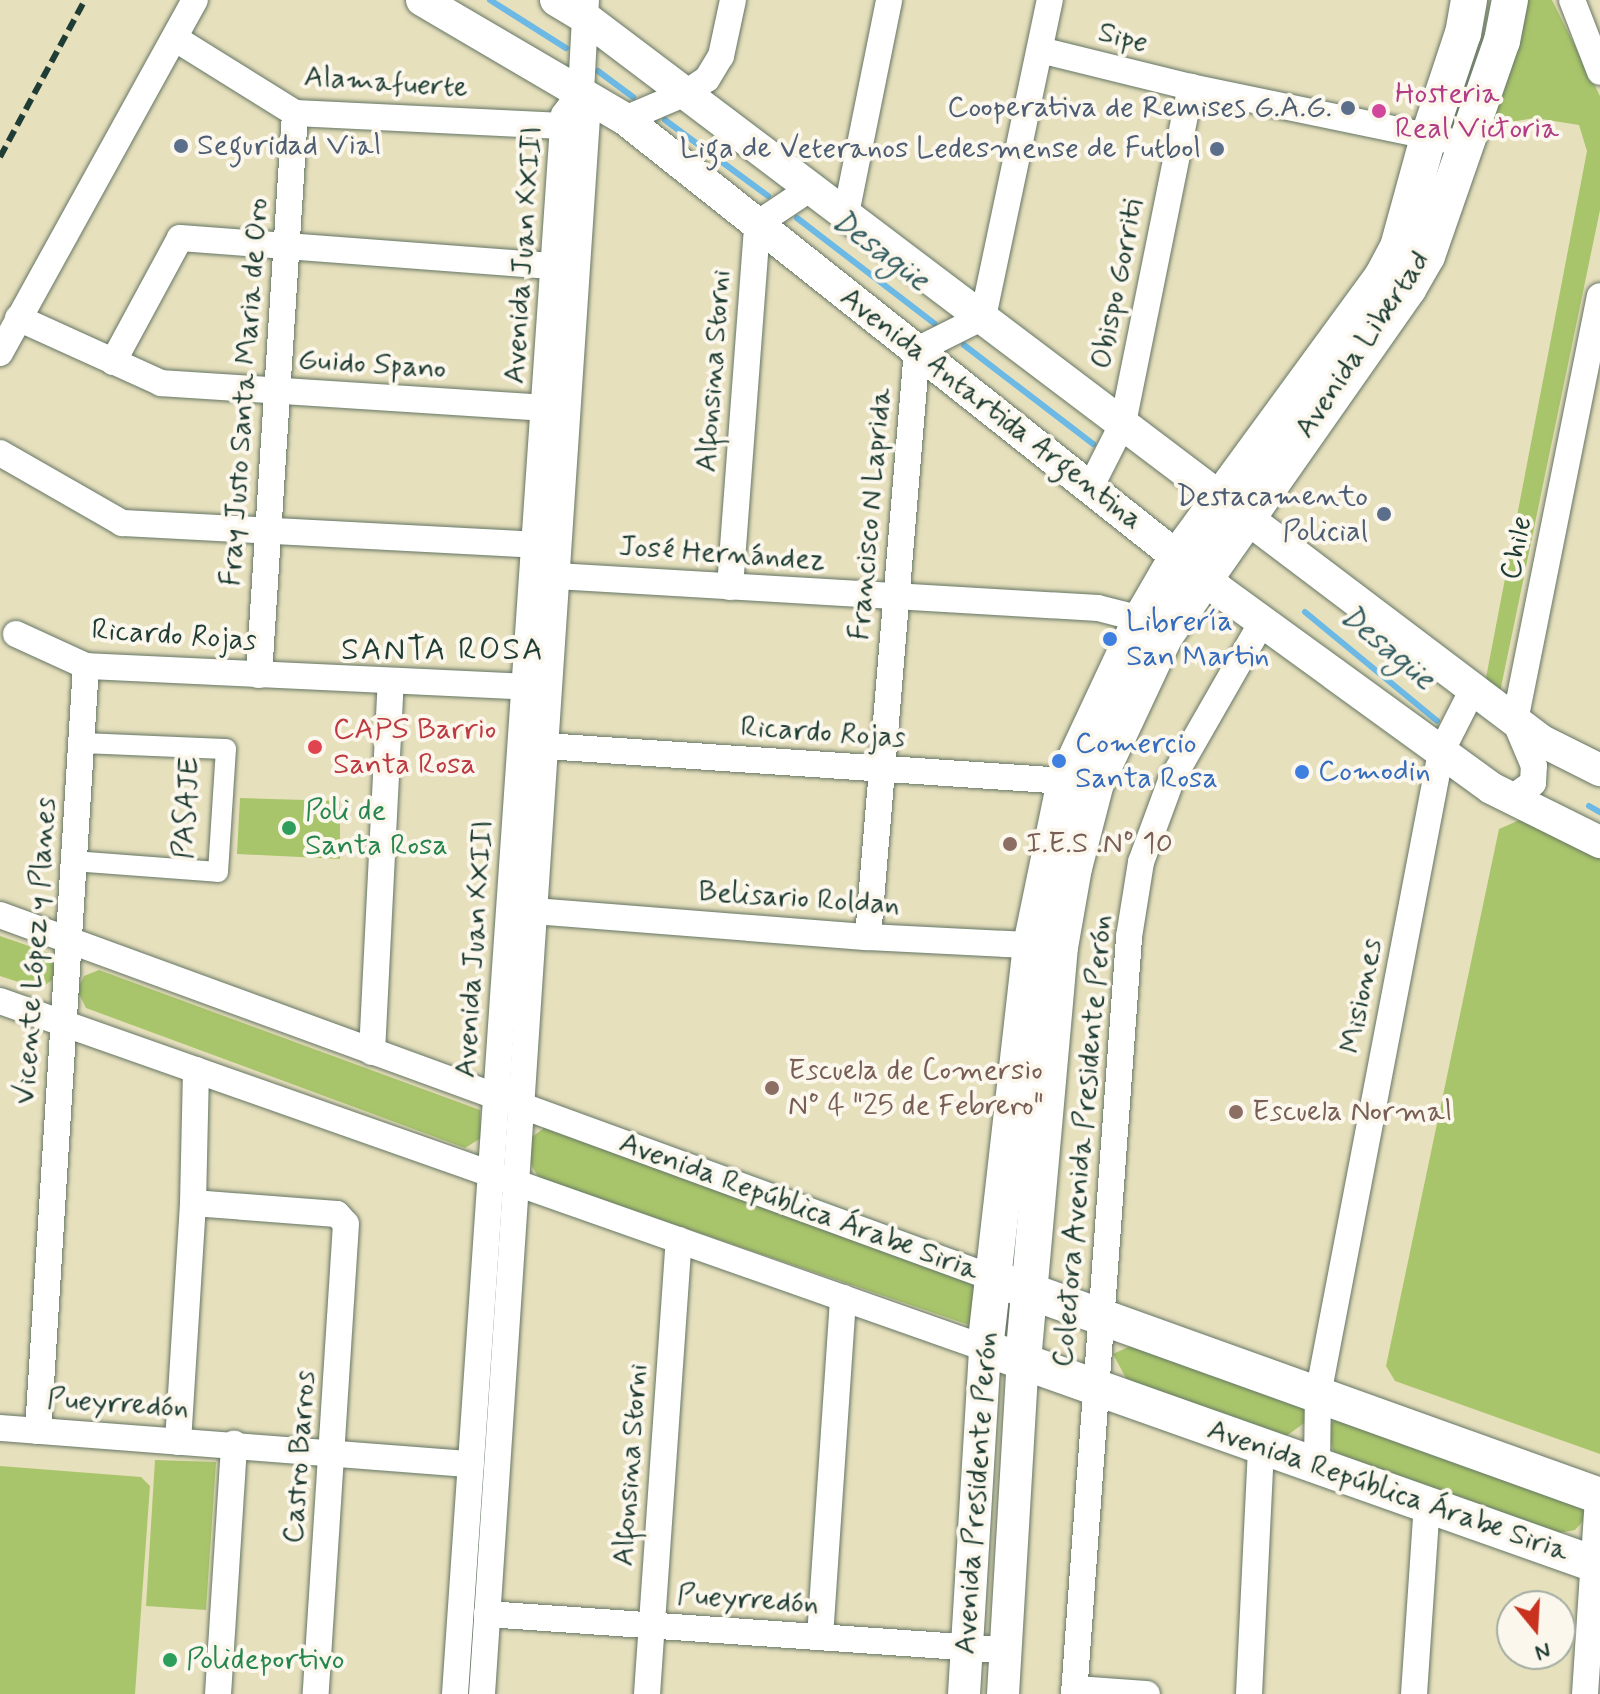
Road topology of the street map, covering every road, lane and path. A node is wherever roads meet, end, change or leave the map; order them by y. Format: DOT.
graph roads {
  1 [pos="195,0"];
  2 [pos="422,0"];
  3 [pos="733,0"];
  4 [pos="889,0"];
  5 [pos="1050,0"];
  6 [pos="1469,0"];
  7 [pos="1510,0"];
  8 [pos="1572,0"];
  9 [pos="575,5"];
  10 [pos="176,39"];
  11 [pos="1040,50"];
  12 [pos="1600,72"];
  13 [pos="1191,87"];
  14 [pos="581,92"];
  15 [pos="686,93"];
  16 [pos="295,113"];
  17 [pos="625,119"];
  18 [pos="563,126"];
  19 [pos="1428,138"];
  20 [pos="1468,143"];
  21 [pos="811,188"];
  22 [pos="846,214"];
  23 [pos="757,224"];
  24 [pos="287,248"];
  25 [pos="555,266"];
  26 [pos="1600,296"];
  27 [pos="983,317"];
  28 [pos="18,318"];
  29 [pos="917,350"];
  30 [pos="0,353"];
  31 [pos="113,362"];
  32 [pos="278,390"];
  33 [pos="545,408"];
  34 [pos="1123,423"];
  35 [pos="0,453"];
  36 [pos="1090,488"];
  37 [pos="1233,507"];
  38 [pos="269,531"];
  39 [pos="536,545"];
  40 [pos="1190,567"];
  41 [pos="556,576"];
  42 [pos="730,587"];
  43 [pos="896,597"];
  44 [pos="1262,622"];
  45 [pos="1153,628"];
  46 [pos="16,634"];
  47 [pos="86,666"];
  48 [pos="259,675"];
  49 [pos="391,681"];
  50 [pos="526,687"];
  51 [pos="1473,689"];
  52 [pos="1515,721"];
  53 [pos="81,743"];
  54 [pos="545,746"];
  55 [pos="1441,752"];
  56 [pos="882,769"];
  57 [pos="1600,770"];
  58 [pos="1080,782"];
  59 [pos="1512,798"];
  60 [pos="1600,842"];
  61 [pos="73,861"];
  62 [pos="534,911"];
  63 [pos="0,915"];
  64 [pos="868,937"];
  65 [pos="68,940"];
  66 [pos="1045,946"];
  67 [pos="0,1001"];
  68 [pos="64,1023"];
  69 [pos="372,1052"];
  70 [pos="196,1070"];
  71 [pos="509,1102"];
  72 [pos="503,1178"];
  73 [pos="193,1203"];
  74 [pos="679,1240"];
  75 [pos="993,1278"];
  76 [pos="1029,1291"];
  77 [pos="843,1298"];
  78 [pos="1101,1317"];
  79 [pos="985,1348"];
  80 [pos="1023,1361"];
  81 [pos="1096,1387"];
  82 [pos="1318,1395"];
  83 [pos="0,1428"];
  84 [pos="38,1431"];
  85 [pos="178,1442"];
  86 [pos="234,1444"];
  87 [pos="1261,1446"];
  88 [pos="332,1452"];
  89 [pos="471,1464"];
  90 [pos="1317,1465"];
  91 [pos="1599,1496"];
  92 [pos="1427,1505"];
  93 [pos="1597,1565"];
  94 [pos="487,1614"];
  95 [pos="652,1625"];
  96 [pos="820,1637"];
  97 [pos="967,1648"];
  98 [pos="1005,1650"];
  99 [pos="1075,1691"];
  100 [pos="218,1694"];
  101 [pos="316,1694"];
  102 [pos="455,1694"];
  103 [pos="482,1694"];
  104 [pos="647,1694"];
  105 [pos="964,1694"];
  106 [pos="1003,1694"];
  107 [pos="1147,1694"];
  108 [pos="1249,1694"];
  109 [pos="1414,1694"];
  110 [pos="1585,1694"];
  1 -- 10 [label="street"];
  2 -- 14 [label="street, Avenida Antartida Argentina"];
  3 -- 15 [label="street"];
  4 -- 22 [label="street"];
  5 -- 11 [label="street"];
  6 -- 19 [label="main road, Avenida Libertad"];
  7 -- 20 [label="main road, Avenida Libertad"];
  8 -- 12 [label="street"];
  9 -- 14 [label="street"];
  9 -- 15 [label="street"];
  10 -- 16 [label="street, Alamafuerte"];
  10 -- 28 [label="street"];
  11 -- 13 [label="street, Sipe"];
  11 -- 27 [label="street"];
  13 -- 19 [label="street, Sipe"];
  13 -- 34 [label="street, Obispo Gorriti"];
  14 -- 17 [label="street, Avenida Antartida Argentina"];
  14 -- 18 [label="street, Avenida Juan XXIII"];
  14 -- 41 [label="street, Avenida Juan XXIII"];
  15 -- 17 [label="street"];
  15 -- 21 [label="street"];
  16 -- 18 [label="street, Alamafuerte"];
  16 -- 24 [label="street, Fray Justo Santa Maria de Oro"];
  17 -- 23 [label="street, Avenida Antartida Argentina"];
  18 -- 25 [label="street, Avenida Juan XXIII"];
  19 -- 20 [label="street, Sipe"];
  19 -- 37 [label="main road, Avenida Libertad"];
  20 -- 37 [label="main road, Avenida Libertad"];
  21 -- 22 [label="street"];
  21 -- 23 [label="street"];
  22 -- 27 [label="street"];
  23 -- 29 [label="street, Avenida Antartida Argentina"];
  23 -- 42 [label="street, Alfonsina Storni"];
  24 -- 25 [label="street"];
  24 -- 31 [label="street"];
  24 -- 32 [label="street, Fray Justo Santa Maria de Oro"];
  25 -- 33 [label="street, Avenida Juan XXIII"];
  26 -- 52 [label="street, Chile"];
  27 -- 29 [label="street, Francisco N Laprida"];
  27 -- 34 [label="street"];
  28 -- 30 [label="street"];
  28 -- 31 [label="street, Guido Spano"];
  29 -- 36 [label="street, Avenida Antartida Argentina"];
  29 -- 43 [label="street, Francisco N Laprida"];
  31 -- 32 [label="street, Guido Spano"];
  32 -- 33 [label="street, Guido Spano"];
  32 -- 38 [label="street, Fray Justo Santa Maria de Oro"];
  33 -- 39 [label="street, Avenida Juan XXIII"];
  34 -- 36 [label="street, Obispo Gorriti"];
  34 -- 37 [label="street"];
  35 -- 38 [label="street"];
  36 -- 40 [label="street, Avenida Antartida Argentina"];
  37 -- 40 [label="main road, Avenida Libertad"];
  37 -- 51 [label="street"];
  38 -- 39 [label="street"];
  38 -- 48 [label="street, Fray Justo Santa Maria de Oro"];
  39 -- 50 [label="street, Avenida Juan XXIII"];
  40 -- 44 [label="street, Avenida Antartida Argentina"];
  40 -- 45 [label="main road, Avenida Presidente Perón"];
  41 -- 42 [label="street, José Hernández"];
  41 -- 54 [label="street, Avenida Juan XXIII"];
  42 -- 43 [label="street, José Hernández"];
  43 -- 45 [label="street, José Hernández"];
  43 -- 56 [label="street, Francisco N Laprida"];
  44 -- 55 [label="street, Avenida Antartida Argentina"];
  44 -- 78 [label="street, Colectora Avenida Presidente Perón"];
  45 -- 58 [label="main road, Avenida Presidente Perón"];
  46 -- 47 [label="street, Ricardo Rojas"];
  47 -- 48 [label="street, Ricardo Rojas"];
  47 -- 53 [label="street, Vicente López y Planes"];
  48 -- 49 [label="street, Ricardo Rojas"];
  49 -- 50 [label="street, Ricardo Rojas"];
  49 -- 69 [label="street"];
  50 -- 71 [label="street, Avenida Juan XXIII"];
  51 -- 52 [label="street"];
  51 -- 55 [label="street, Misiones"];
  52 -- 57 [label="street"];
  52 -- 59 [label="street"];
  53 -- 61 [label="street, Vicente López y Planes"];
  53 -- 61 [label="street, PASAJE"];
  54 -- 56 [label="street, Ricardo Rojas"];
  54 -- 62 [label="street, Avenida Juan XXIII"];
  55 -- 59 [label="street, Avenida Antartida Argentina"];
  55 -- 82 [label="street, Misiones"];
  56 -- 58 [label="street, Ricardo Rojas"];
  56 -- 64 [label="street, Francisco N Laprida"];
  58 -- 66 [label="main road, Avenida Presidente Perón"];
  59 -- 60 [label="street, Avenida Antartida Argentina"];
  61 -- 65 [label="street, Vicente López y Planes"];
  62 -- 64 [label="street, Belisario Roldan"];
  62 -- 71 [label="street, Avenida Juan XXIII"];
  63 -- 65 [label="street, Avenida República Árabe Siria"];
  64 -- 66 [label="street, Belisario Roldan"];
  65 -- 68 [label="street, Vicente López y Planes"];
  65 -- 69 [label="street, Avenida República Árabe Siria"];
  66 -- 75 [label="main road, Avenida Presidente Perón"];
  66 -- 76 [label="main road, Avenida Presidente Perón"];
  67 -- 68 [label="street, Avenida República Árabe Siria"];
  68 -- 70 [label="street, Avenida República Árabe Siria"];
  68 -- 84 [label="street, Vicente López y Planes"];
  69 -- 71 [label="street, Avenida República Árabe Siria"];
  70 -- 72 [label="street, Avenida República Árabe Siria"];
  70 -- 73 [label="street"];
  71 -- 72 [label="street, Avenida Juan XXIII"];
  71 -- 75 [label="street, Avenida República Árabe Siria"];
  72 -- 74 [label="street, Avenida República Árabe Siria"];
  72 -- 89 [label="street, Avenida Juan XXIII"];
  72 -- 94 [label="street, Avenida Juan XXIII"];
  73 -- 85 [label="street"];
  73 -- 88 [label="street, Castro Barros"];
  74 -- 77 [label="street, Avenida República Árabe Siria"];
  74 -- 95 [label="street, Alfonsina Storni"];
  75 -- 76 [label="main road, Avenida República Árabe Siria"];
  75 -- 79 [label="main road, Avenida Presidente Perón"];
  76 -- 78 [label="main road, Avenida República Árabe Siria"];
  76 -- 80 [label="main road, Avenida Presidente Perón"];
  77 -- 79 [label="street, Avenida República Árabe Siria"];
  77 -- 96 [label="street"];
  78 -- 81 [label="street, Colectora Avenida Presidente Perón"];
  78 -- 82 [label="main road, Avenida República Árabe Siria"];
  79 -- 80 [label="main road, Avenida República Árabe Siria"];
  79 -- 97 [label="street, Avenida Presidente Perón"];
  80 -- 81 [label="main road, Avenida República Árabe Siria"];
  80 -- 98 [label="street, Avenida Presidente Perón"];
  81 -- 87 [label="main road, Avenida República Árabe Siria"];
  81 -- 99 [label="street, Colectora Avenida Presidente Perón"];
  82 -- 90 [label="street, Misiones"];
  82 -- 91 [label="main road, Avenida República Árabe Siria"];
  83 -- 84 [label="street, Pueyrredón"];
  84 -- 85 [label="street, Pueyrredón"];
  85 -- 86 [label="street, Pueyrredón"];
  86 -- 88 [label="street, Pueyrredón"];
  86 -- 100 [label="street"];
  87 -- 90 [label="main road, Avenida República Árabe Siria"];
  87 -- 108 [label="street"];
  88 -- 89 [label="street, Pueyrredón"];
  88 -- 101 [label="street, Castro Barros"];
  89 -- 102 [label="street, Avenida Juan XXIII"];
  90 -- 92 [label="main road, Avenida República Árabe Siria"];
  91 -- 93 [label="street"];
  92 -- 93 [label="main road, Avenida República Árabe Siria"];
  92 -- 109 [label="street"];
  93 -- 110 [label="street"];
  94 -- 95 [label="street, Pueyrredón"];
  94 -- 103 [label="street, Avenida Juan XXIII"];
  95 -- 96 [label="street, Pueyrredón"];
  95 -- 104 [label="street, Alfonsina Storni"];
  96 -- 97 [label="street, Pueyrredón"];
  97 -- 98 [label="street, Pueyrredón"];
  97 -- 105 [label="street, Avenida Presidente Perón"];
  98 -- 106 [label="street, Avenida Presidente Perón"];
  99 -- 107 [label="street"];
}
